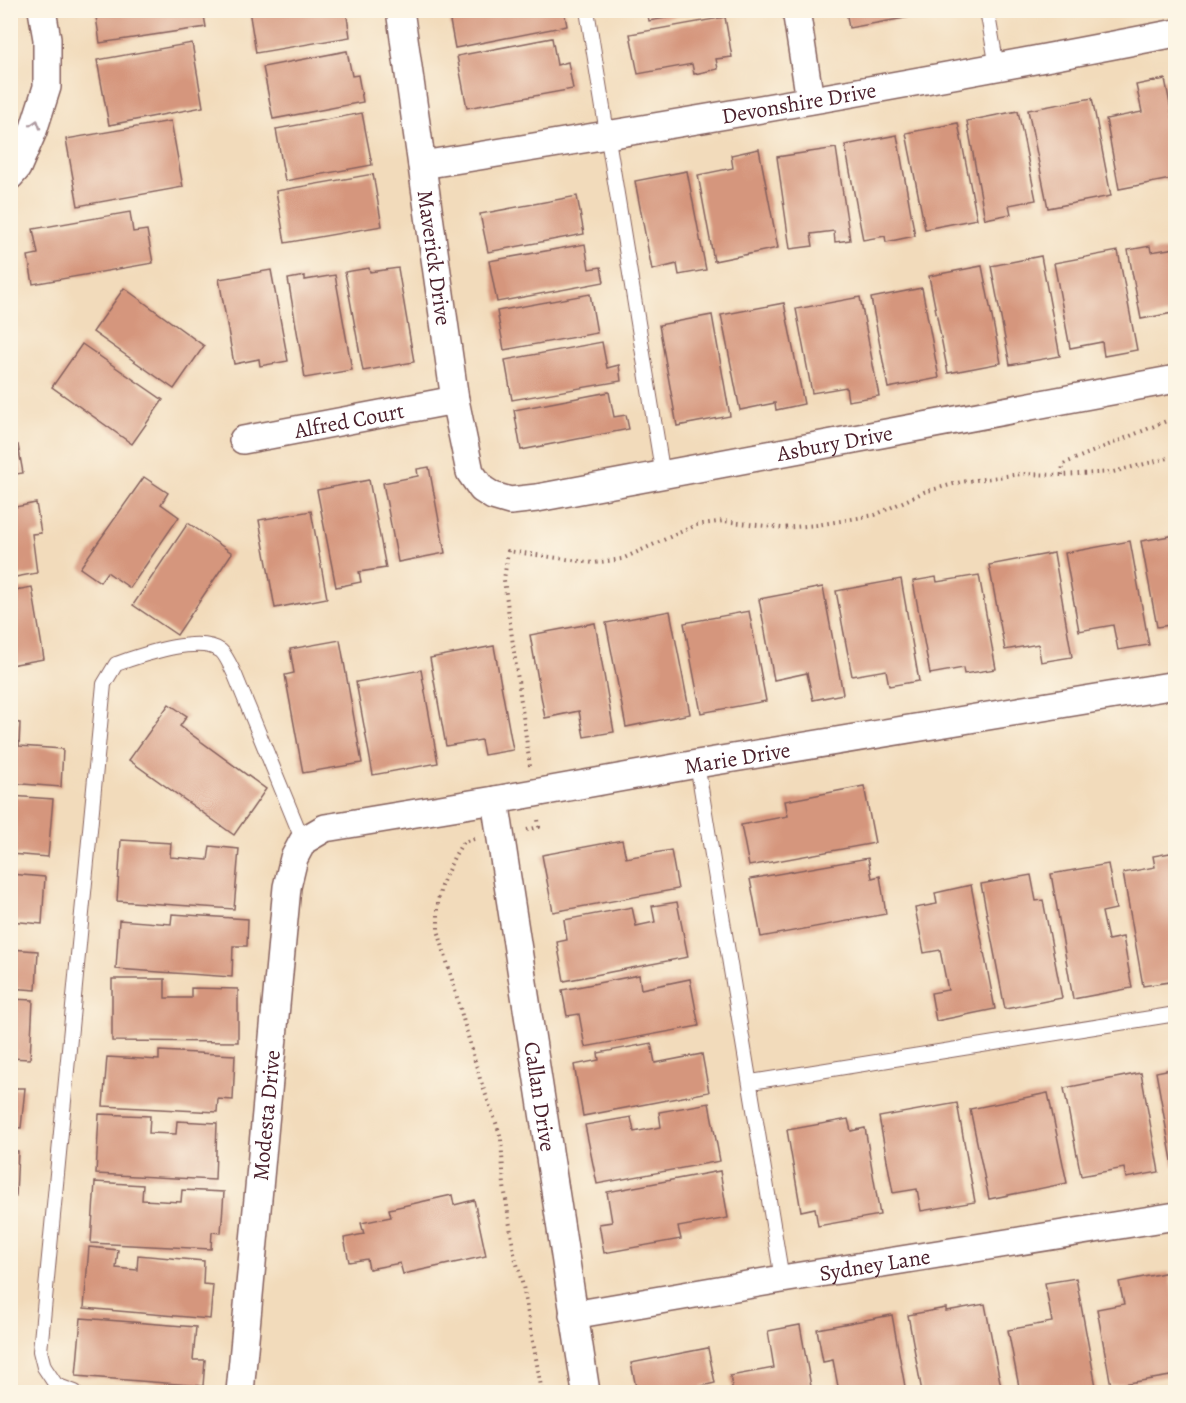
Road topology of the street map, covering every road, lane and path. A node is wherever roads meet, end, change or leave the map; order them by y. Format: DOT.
graph roads {
  1 [pos="42,10"];
  2 [pos="400,10"];
  3 [pos="587,10"];
  4 [pos="796,10"];
  5 [pos="987,10"];
  6 [pos="1176,33"];
  7 [pos="997,67"];
  8 [pos="810,100"];
  9 [pos="607,135"];
  10 [pos="422,165"];
  11 [pos="10,177"];
  12 [pos="1176,379"];
  13 [pos="455,400"];
  14 [pos="1176,417"];
  15 [pos="243,440"];
  16 [pos="1176,456"];
  17 [pos="1062,475"];
  18 [pos="663,476"];
  19 [pos="493,496"];
  20 [pos="1176,685"];
  21 [pos="697,764"];
  22 [pos="530,766"];
  23 [pos="495,800"];
  24 [pos="538,817"];
  25 [pos="527,830"];
  26 [pos="474,839"];
  27 [pos="303,841"];
  28 [pos="1176,1014"];
  29 [pos="751,1082"];
  30 [pos="1176,1216"];
  31 [pos="782,1279"];
  32 [pos="573,1315"];
  33 [pos="75,1392"];
  34 [pos="240,1392"];
  35 [pos="542,1392"];
  36 [pos="586,1392"];
  11 -- 1 [label="street, one-way"];
  2 -- 10 [label="street, Maverick Drive"];
  3 -- 9 [label="lane"];
  4 -- 8 [label="street"];
  5 -- 7 [label="lane"];
  6 -- 7 [label="street, Devonshire Drive"];
  7 -- 8 [label="street, Devonshire Drive"];
  8 -- 9 [label="street, Devonshire Drive"];
  9 -- 10 [label="street, Devonshire Drive"];
  9 -- 18 [label="lane"];
  10 -- 13 [label="street, Maverick Drive"];
  12 -- 18 [label="street, Asbury Drive"];
  13 -- 15 [label="street, Alfred Court"];
  13 -- 19 [label="street, Maverick Drive"];
  14 -- 17 [label="path"];
  16 -- 17 [label="path"];
  17 -- 22 [label="path"];
  18 -- 19 [label="street, Asbury Drive"];
  20 -- 21 [label="street, Marie Drive"];
  21 -- 23 [label="street, Marie Drive"];
  21 -- 29 [label="lane"];
  23 -- 27 [label="street, Marie Drive"];
  23 -- 32 [label="street, Callan Drive"];
  24 -- 25 [label="path"];
  26 -- 35 [label="path"];
  27 -- 33 [label="lane"];
  27 -- 34 [label="street, Modesta Drive"];
  28 -- 29 [label="lane"];
  29 -- 31 [label="lane"];
  30 -- 31 [label="street, Sydney Lane"];
  31 -- 32 [label="street, Sydney Lane"];
  32 -- 36 [label="street, Callan Drive"];
}
